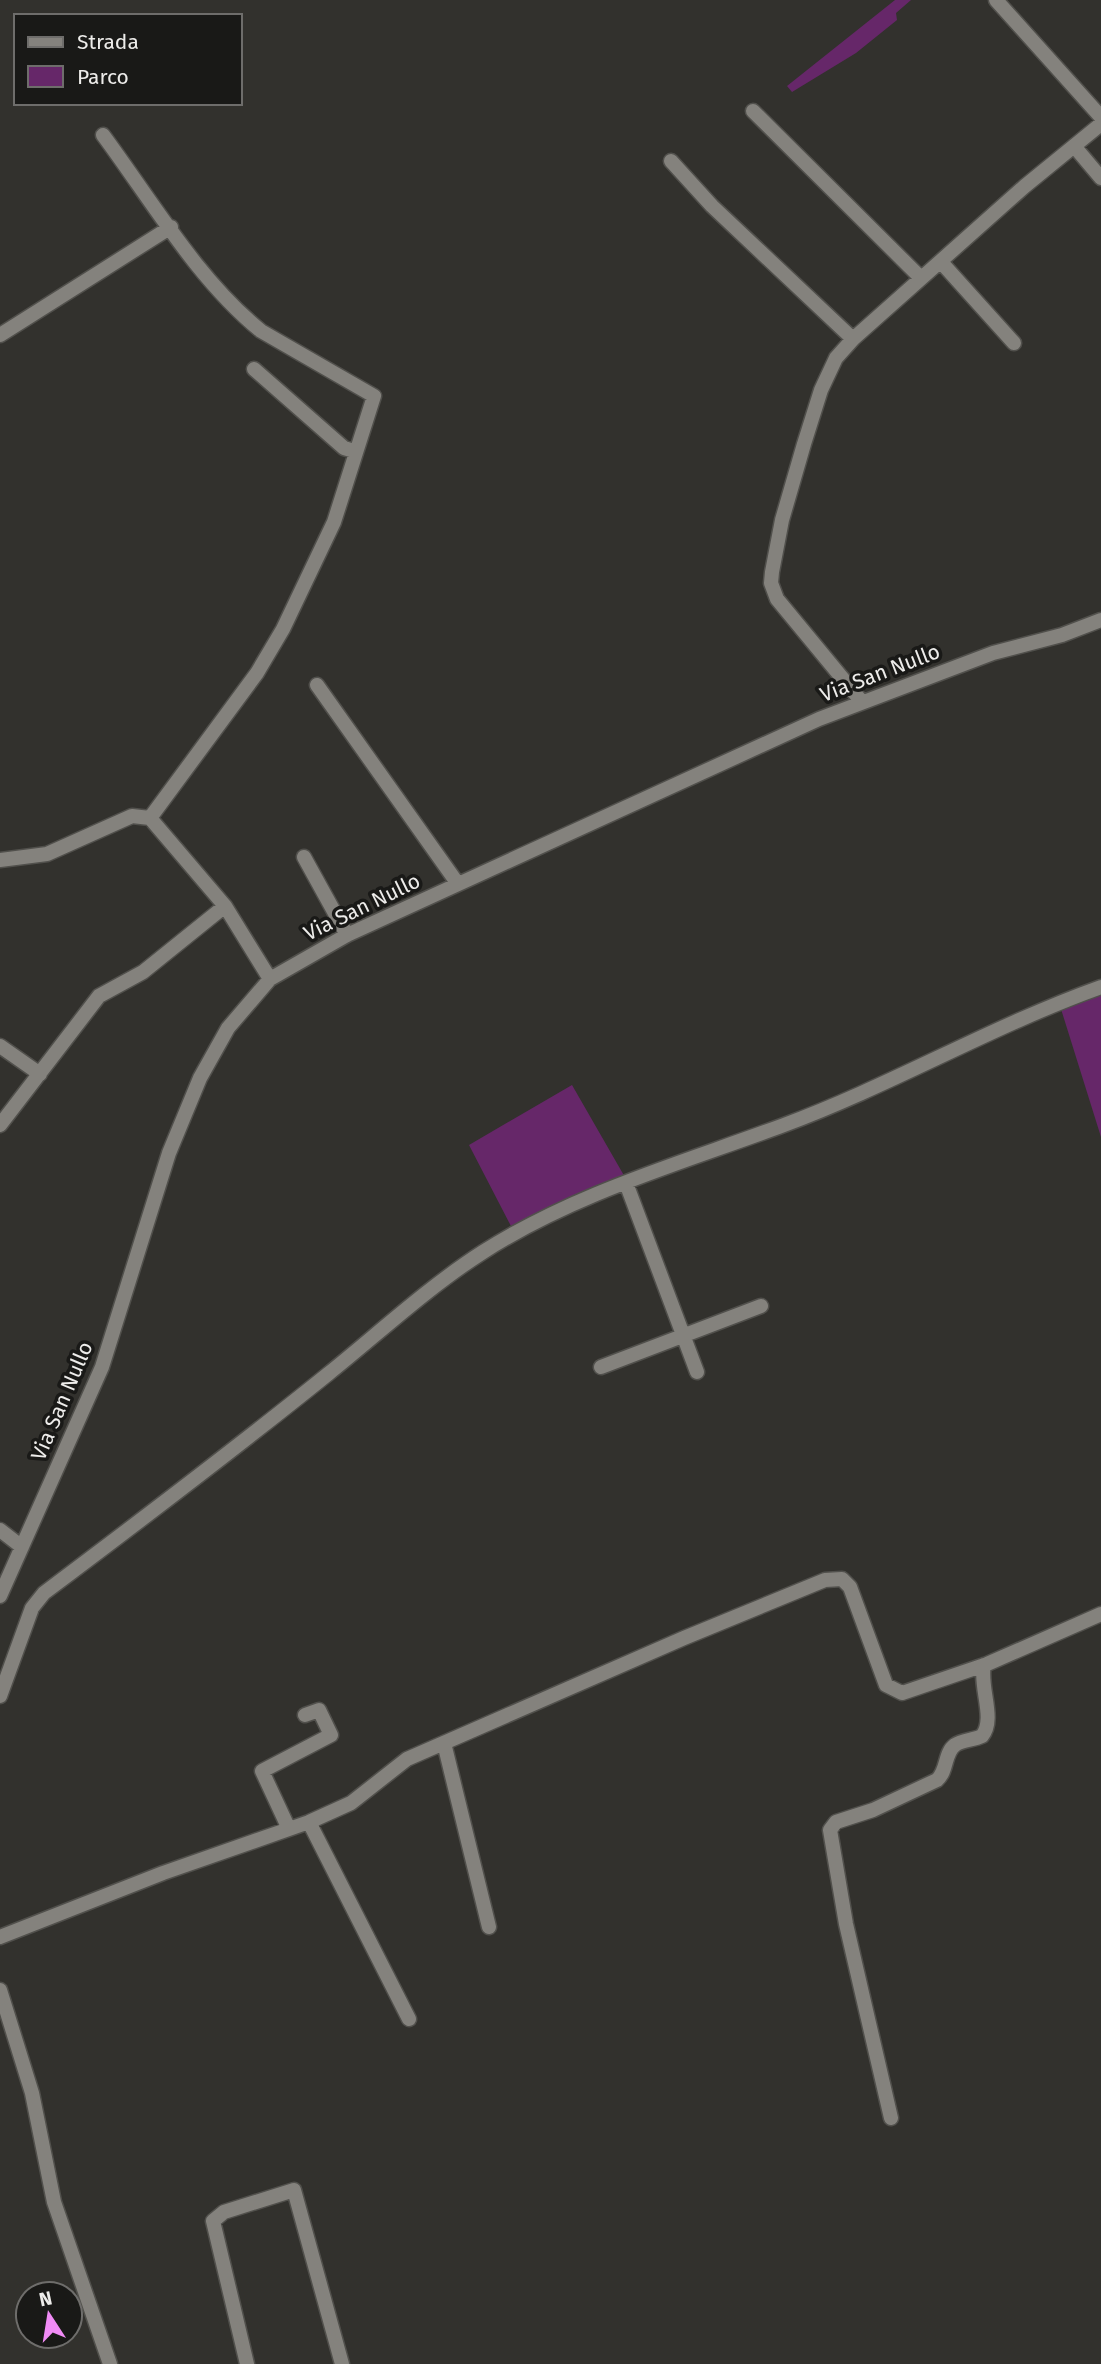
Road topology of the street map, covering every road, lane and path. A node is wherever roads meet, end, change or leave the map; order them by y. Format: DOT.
graph roads {
  1 [pos="996,0"];
  2 [pos="753,111"];
  3 [pos="1101,117"];
  4 [pos="1101,124"];
  5 [pos="103,135"];
  6 [pos="1074,146"];
  7 [pos="671,161"];
  8 [pos="1101,178"];
  9 [pos="171,227"];
  10 [pos="941,262"];
  11 [pos="921,278"];
  12 [pos="0,335"];
  13 [pos="853,339"];
  14 [pos="1014,343"];
  15 [pos="254,369"];
  16 [pos="354,451"];
  17 [pos="1101,620"];
  18 [pos="317,685"];
  19 [pos="862,702"];
  20 [pos="150,818"];
  21 [pos="304,857"];
  22 [pos="0,860"];
  23 [pos="458,884"];
  24 [pos="225,906"];
  25 [pos="347,935"];
  26 [pos="270,979"];
  27 [pos="1101,987"];
  28 [pos="0,1046"];
  29 [pos="40,1074"];
  30 [pos="0,1125"];
  31 [pos="626,1183"];
  32 [pos="761,1306"];
  33 [pos="683,1336"];
  34 [pos="601,1367"];
  35 [pos="697,1372"];
  36 [pos="0,1530"];
  37 [pos="22,1547"];
  38 [pos="0,1596"];
  39 [pos="1101,1614"];
  40 [pos="984,1665"];
  41 [pos="0,1696"];
  42 [pos="305,1715"];
  43 [pos="444,1743"];
  44 [pos="309,1822"];
  45 [pos="289,1829"];
  46 [pos="489,1927"];
  47 [pos="0,1937"];
  48 [pos="0,1990"];
  49 [pos="408,2019"];
  50 [pos="891,2118"];
  51 [pos="110,2364"];
  52 [pos="247,2364"];
  53 [pos="342,2364"];
  1 -- 3 [label="street"];
  2 -- 11 [label="street"];
  4 -- 6 [label="street"];
  5 -- 9 [label="street"];
  6 -- 8 [label="street"];
  6 -- 10 [label="street"];
  7 -- 13 [label="street"];
  9 -- 12 [label="street"];
  9 -- 16 [label="street"];
  10 -- 11 [label="street"];
  10 -- 14 [label="street"];
  11 -- 13 [label="street"];
  13 -- 19 [label="street"];
  15 -- 16 [label="street"];
  16 -- 20 [label="street"];
  17 -- 19 [label="street, Via San Nullo"];
  18 -- 23 [label="street"];
  19 -- 23 [label="street, Via San Nullo"];
  20 -- 22 [label="street"];
  20 -- 24 [label="street"];
  21 -- 25 [label="street"];
  23 -- 25 [label="street, Via San Nullo"];
  24 -- 26 [label="street"];
  24 -- 29 [label="street"];
  25 -- 26 [label="street, Via San Nullo"];
  26 -- 37 [label="street, Via San Nullo"];
  27 -- 31 [label="street"];
  28 -- 29 [label="street"];
  29 -- 30 [label="street"];
  31 -- 33 [label="street"];
  31 -- 41 [label="street"];
  32 -- 33 [label="street"];
  33 -- 34 [label="street"];
  33 -- 35 [label="street"];
  36 -- 37 [label="street"];
  37 -- 38 [label="street, Via San Nullo"];
  39 -- 40 [label="street"];
  40 -- 43 [label="street"];
  40 -- 50 [label="street"];
  42 -- 45 [label="street"];
  43 -- 44 [label="street"];
  43 -- 46 [label="street"];
  44 -- 45 [label="street"];
  44 -- 49 [label="street"];
  45 -- 47 [label="street"];
  48 -- 51 [label="street"];
  52 -- 53 [label="street"];
}
